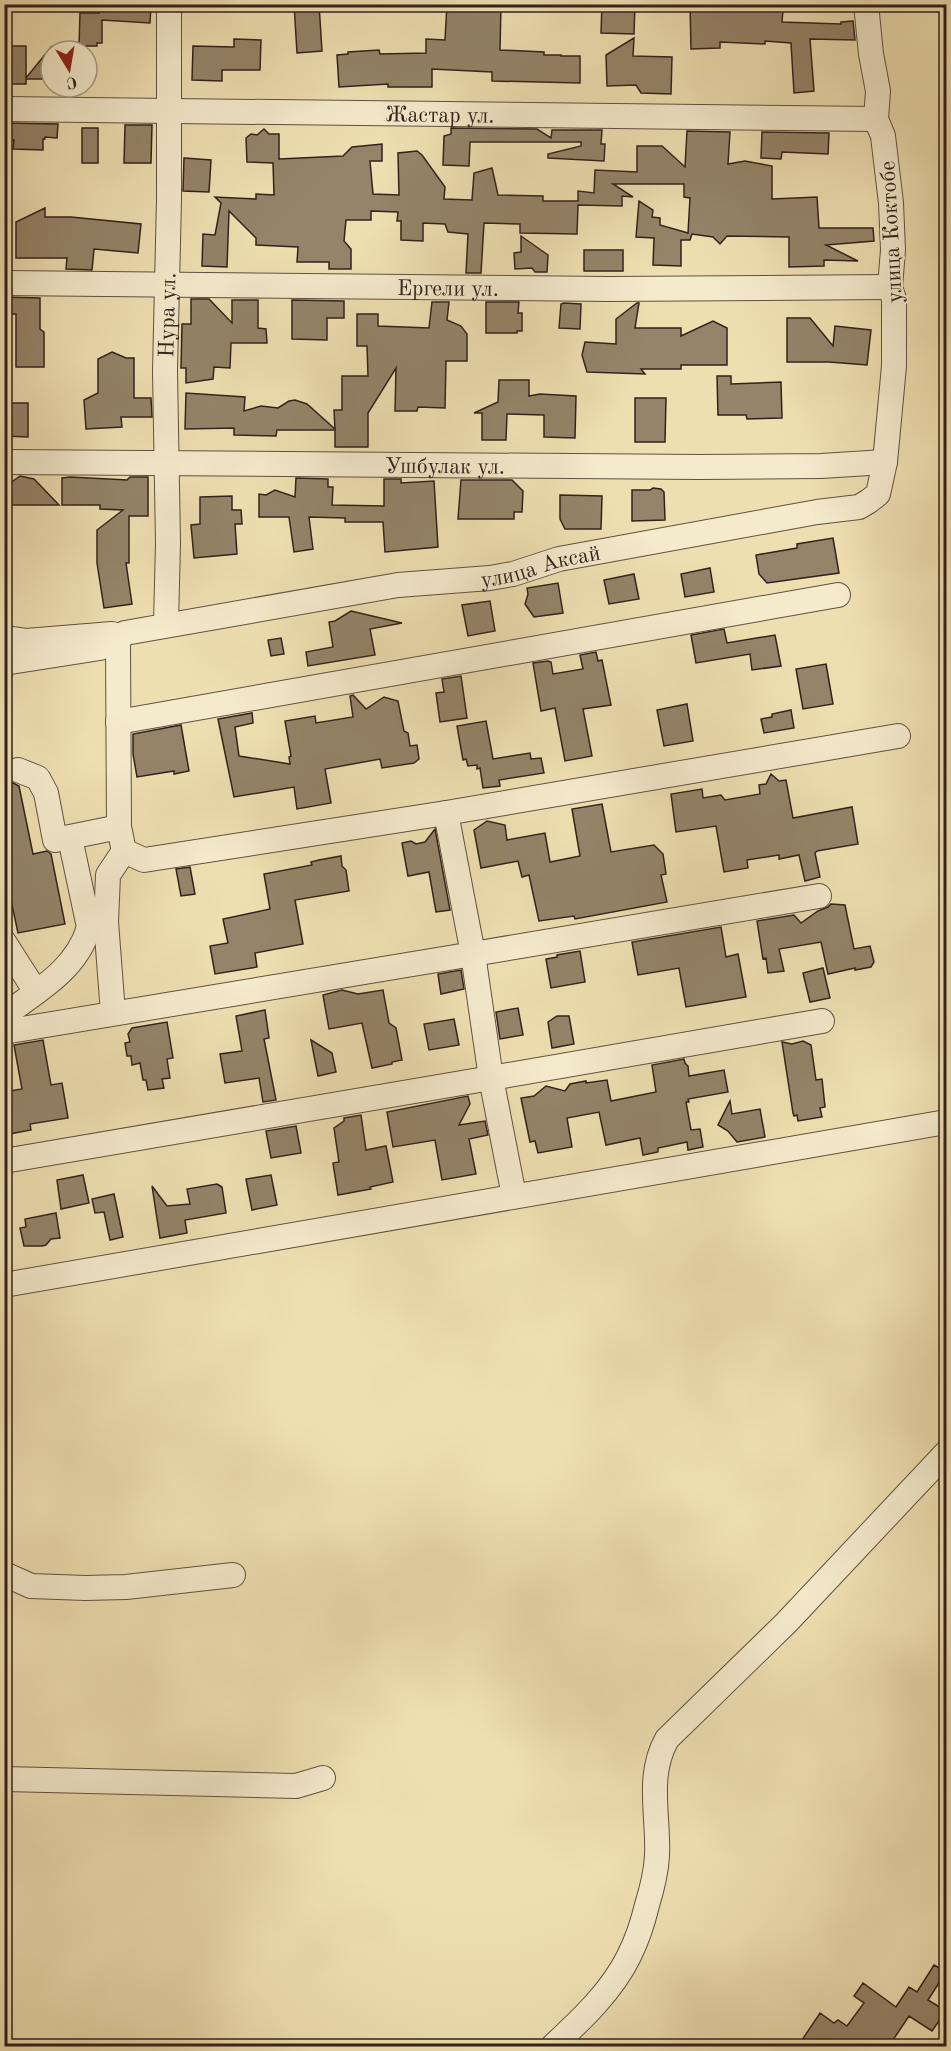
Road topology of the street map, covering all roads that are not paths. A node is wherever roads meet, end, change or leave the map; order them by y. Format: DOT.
graph roads {
  1 [pos="169,4"];
  2 [pos="866,4"];
  3 [pos="4,109"];
  4 [pos="169,110"];
  5 [pos="876,119"];
  6 [pos="4,283"];
  7 [pos="167,286"];
  8 [pos="890,287"];
  9 [pos="4,462"];
  10 [pos="885,462"];
  11 [pos="168,464"];
  12 [pos="838,595"];
  13 [pos="166,624"];
  14 [pos="4,638"];
  15 [pos="119,640"];
  16 [pos="4,663"];
  17 [pos="118,722"];
  18 [pos="898,736"];
  19 [pos="18,770"];
  20 [pos="446,813"];
  21 [pos="119,827"];
  22 [pos="70,838"];
  23 [pos="124,851"];
  24 [pos="819,896"];
  25 [pos="4,942"];
  26 [pos="473,954"];
  27 [pos="36,992"];
  28 [pos="4,1012"];
  29 [pos="113,1014"];
  30 [pos="822,1021"];
  31 [pos="4,1032"];
  32 [pos="491,1078"];
  33 [pos="946,1122"];
  34 [pos="4,1161"];
  35 [pos="514,1196"];
  36 [pos="4,1285"];
  37 [pos="946,1453"];
  38 [pos="4,1574"];
  39 [pos="233,1575"];
  40 [pos="323,1778"];
  41 [pos="4,1779"];
  42 [pos="553,2046"];
  1 -- 4 [label="street, Нура ул."];
  2 -- 5 [label="street, улица Коктобе"];
  3 -- 4 [label="street, Жастар ул."];
  4 -- 5 [label="street, Жастар ул."];
  4 -- 7 [label="street, Нура ул."];
  5 -- 8 [label="street, улица Коктобе"];
  6 -- 7 [label="street, Ергели ул."];
  7 -- 8 [label="street, Ергели ул."];
  7 -- 11 [label="street, Нура ул."];
  8 -- 10 [label="street, улица Коктобе"];
  9 -- 11 [label="street, Ушбулак ул."];
  10 -- 11 [label="street, Ушбулак ул."];
  10 -- 13 [label="street, улица Аксай"];
  11 -- 13 [label="street, Нура ул."];
  12 -- 17 [label="street"];
  13 -- 15 [label="street, улица Аксай"];
  14 -- 15 [label="street"];
  15 -- 16 [label="street"];
  15 -- 17 [label="street"];
  17 -- 21 [label="street"];
  18 -- 20 [label="street"];
  19 -- 22 [label="street"];
  20 -- 23 [label="street"];
  20 -- 26 [label="street"];
  21 -- 22 [label="street"];
  21 -- 23 [label="street"];
  22 -- 27 [label="street"];
  23 -- 29 [label="street"];
  24 -- 26 [label="street"];
  25 -- 27 [label="street"];
  26 -- 29 [label="street"];
  26 -- 32 [label="street"];
  27 -- 28 [label="street"];
  29 -- 31 [label="street"];
  30 -- 32 [label="street"];
  32 -- 34 [label="street"];
  32 -- 35 [label="street"];
  33 -- 35 [label="street"];
  35 -- 36 [label="street"];
  37 -- 42 [label="street"];
  38 -- 39 [label="street"];
  40 -- 41 [label="street"];
}
